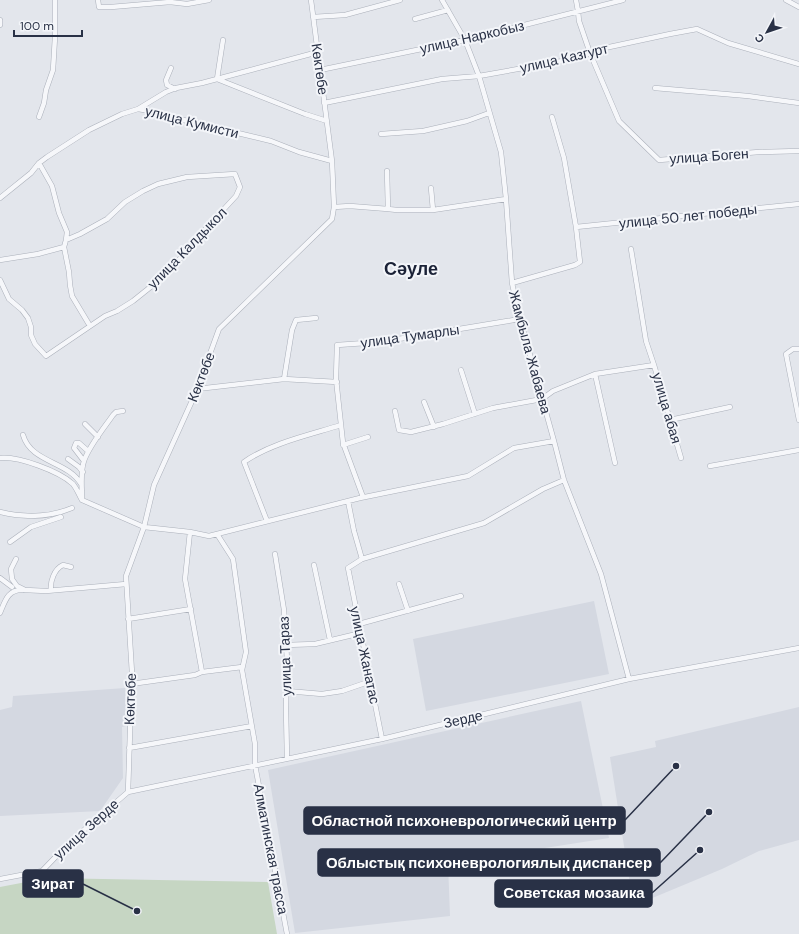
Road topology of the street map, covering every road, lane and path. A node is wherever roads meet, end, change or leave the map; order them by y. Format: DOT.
graph roads {
  1 [pos="55,0"];
  2 [pos="98,0"];
  3 [pos="209,0"];
  4 [pos="311,0"];
  5 [pos="400,0"];
  6 [pos="442,0"];
  7 [pos="576,0"];
  8 [pos="623,0"];
  9 [pos="786,0"];
  10 [pos="799,7"];
  11 [pos="448,10"];
  12 [pos="578,11"];
  13 [pos="313,17"];
  14 [pos="415,19"];
  15 [pos="0,20"];
  16 [pos="0,25"];
  17 [pos="223,40"];
  18 [pos="466,40"];
  19 [pos="318,52"];
  20 [pos="590,53"];
  21 [pos="799,64"];
  22 [pos="171,68"];
  23 [pos="320,70"];
  24 [pos="479,76"];
  25 [pos="217,79"];
  26 [pos="655,88"];
  27 [pos="175,89"];
  28 [pos="324,103"];
  29 [pos="799,103"];
  30 [pos="138,109"];
  31 [pos="489,113"];
  32 [pos="39,116"];
  33 [pos="552,117"];
  34 [pos="327,121"];
  35 [pos="381,134"];
  36 [pos="799,151"];
  37 [pos="332,161"];
  38 [pos="39,163"];
  39 [pos="387,171"];
  40 [pos="432,188"];
  41 [pos="0,198"];
  42 [pos="506,199"];
  43 [pos="799,204"];
  44 [pos="334,207"];
  45 [pos="388,209"];
  46 [pos="433,210"];
  47 [pos="576,227"];
  48 [pos="66,240"];
  49 [pos="64,247"];
  50 [pos="631,249"];
  51 [pos="0,260"];
  52 [pos="0,280"];
  53 [pos="512,283"];
  54 [pos="316,318"];
  55 [pos="520,319"];
  56 [pos="90,326"];
  57 [pos="799,349"];
  58 [pos="654,365"];
  59 [pos="461,370"];
  60 [pos="595,374"];
  61 [pos="284,379"];
  62 [pos="337,382"];
  63 [pos="197,389"];
  64 [pos="542,399"];
  65 [pos="424,402"];
  66 [pos="730,407"];
  67 [pos="123,411"];
  68 [pos="395,411"];
  69 [pos="475,414"];
  70 [pos="670,420"];
  71 [pos="799,420"];
  72 [pos="85,424"];
  73 [pos="341,425"];
  74 [pos="434,427"];
  75 [pos="23,435"];
  76 [pos="98,437"];
  77 [pos="368,438"];
  78 [pos="554,441"];
  79 [pos="343,444"];
  80 [pos="799,450"];
  81 [pos="88,451"];
  82 [pos="0,458"];
  83 [pos="681,458"];
  84 [pos="68,459"];
  85 [pos="84,461"];
  86 [pos="615,463"];
  87 [pos="710,466"];
  88 [pos="83,472"];
  89 [pos="564,480"];
  90 [pos="82,485"];
  91 [pos="363,497"];
  92 [pos="82,500"];
  93 [pos="348,501"];
  94 [pos="72,508"];
  95 [pos="0,512"];
  96 [pos="61,517"];
  97 [pos="267,521"];
  98 [pos="144,527"];
  99 [pos="190,532"];
  100 [pos="217,534"];
  101 [pos="10,542"];
  102 [pos="275,554"];
  103 [pos="16,559"];
  104 [pos="362,559"];
  105 [pos="314,565"];
  106 [pos="71,567"];
  107 [pos="0,578"];
  108 [pos="126,584"];
  109 [pos="399,584"];
  110 [pos="12,587"];
  111 [pos="25,590"];
  112 [pos="51,590"];
  113 [pos="461,596"];
  114 [pos="191,609"];
  115 [pos="408,611"];
  116 [pos="0,613"];
  117 [pos="128,619"];
  118 [pos="359,624"];
  119 [pos="361,633"];
  120 [pos="330,640"];
  121 [pos="286,644"];
  122 [pos="799,648"];
  123 [pos="242,667"];
  124 [pos="202,672"];
  125 [pos="629,679"];
  126 [pos="370,681"];
  127 [pos="131,684"];
  128 [pos="287,691"];
  129 [pos="252,726"];
  130 [pos="382,739"];
  131 [pos="129,748"];
  132 [pos="287,758"];
  133 [pos="255,765"];
  134 [pos="128,792"];
  135 [pos="0,879"];
  136 [pos="286,934"];
  1 -- 32 [label="street"];
  2 -- 3 [label="street"];
  4 -- 13 [label="street, Көктөбе"];
  5 -- 13 [label="street"];
  6 -- 11 [label="street, Жамбыла Жабаева"];
  7 -- 12 [label="street, улица Боген"];
  8 -- 12 [label="street, улица Наркобыз"];
  9 -- 10 [label="street"];
  11 -- 14 [label="street"];
  11 -- 18 [label="street, Жамбыла Жабаева"];
  12 -- 18 [label="street, улица Наркобыз"];
  12 -- 20 [label="street, улица Боген"];
  13 -- 19 [label="street, Көктөбе"];
  15 -- 16 [label="street"];
  17 -- 25 [label="street"];
  18 -- 23 [label="street, улица Наркобыз"];
  18 -- 24 [label="street, Жамбыла Жабаева"];
  19 -- 23 [label="street, Көктөбе"];
  19 -- 25 [label="street"];
  20 -- 21 [label="street, улица Казгурт"];
  20 -- 24 [label="street, улица Казгурт"];
  20 -- 36 [label="street, улица Боген"];
  22 -- 27 [label="street"];
  23 -- 28 [label="street, Көктөбе"];
  24 -- 28 [label="street, улица Казгурт"];
  24 -- 31 [label="street, Жамбыла Жабаева"];
  25 -- 27 [label="street"];
  25 -- 34 [label="street"];
  26 -- 29 [label="street"];
  27 -- 30 [label="street"];
  28 -- 34 [label="street, Көктөбе"];
  30 -- 37 [label="street, улица Кумисти"];
  30 -- 38 [label="street, улица Кумисти"];
  31 -- 35 [label="street"];
  31 -- 42 [label="street, Жамбыла Жабаева"];
  33 -- 47 [label="street"];
  34 -- 37 [label="street, Көктөбе"];
  37 -- 44 [label="street, Көктөбе"];
  38 -- 41 [label="street, улица Кумисти"];
  38 -- 48 [label="street"];
  39 -- 45 [label="street"];
  40 -- 46 [label="street"];
  42 -- 46 [label="street"];
  42 -- 53 [label="street, Жамбыла Жабаева"];
  43 -- 47 [label="street, улица 50 лет победы"];
  44 -- 45 [label="street"];
  44 -- 63 [label="street, Көктөбе"];
  45 -- 46 [label="street"];
  47 -- 53 [label="street"];
  48 -- 49 [label="street"];
  48 -- 56 [label="street, улица Калдыкол"];
  49 -- 51 [label="street"];
  49 -- 56 [label="street"];
  50 -- 58 [label="street"];
  52 -- 56 [label="street, улица Калдыкол"];
  53 -- 55 [label="street, Жамбыла Жабаева"];
  54 -- 61 [label="street"];
  55 -- 62 [label="street, улица Тумарлы"];
  55 -- 64 [label="street, Жамбыла Жабаева"];
  57 -- 71 [label="street"];
  58 -- 60 [label="street, улица абая"];
  58 -- 70 [label="street, улица абая"];
  59 -- 69 [label="street"];
  60 -- 64 [label="street, улица абая"];
  60 -- 86 [label="street"];
  61 -- 62 [label="street"];
  61 -- 63 [label="street"];
  62 -- 73 [label="street, улица Тумарлы"];
  63 -- 98 [label="street, Көктөбе"];
  64 -- 69 [label="street"];
  64 -- 78 [label="street, Жамбыла Жабаева"];
  65 -- 74 [label="street"];
  66 -- 70 [label="street"];
  67 -- 76 [label="street"];
  68 -- 74 [label="street"];
  69 -- 74 [label="street"];
  70 -- 83 [label="street, улица абая"];
  72 -- 76 [label="street"];
  73 -- 79 [label="street, улица Тумарлы"];
  73 -- 97 [label="street"];
  75 -- 90 [label="street"];
  76 -- 81 [label="street"];
  77 -- 79 [label="street"];
  78 -- 89 [label="street, Жамбыла Жабаева"];
  78 -- 91 [label="street"];
  79 -- 91 [label="street, улица Тумарлы"];
  80 -- 87 [label="street"];
  81 -- 85 [label="street"];
  81 -- 85 [label="street"];
  82 -- 92 [label="street"];
  84 -- 88 [label="street"];
  85 -- 88 [label="street"];
  88 -- 90 [label="street"];
  89 -- 104 [label="street"];
  89 -- 125 [label="street, Жамбыла Жабаева"];
  90 -- 92 [label="street"];
  91 -- 93 [label="street"];
  92 -- 98 [label="street"];
  93 -- 97 [label="street"];
  93 -- 104 [label="street"];
  94 -- 95 [label="street"];
  96 -- 101 [label="street"];
  97 -- 100 [label="street"];
  98 -- 99 [label="street"];
  98 -- 108 [label="street, Көктөбе"];
  99 -- 100 [label="street"];
  99 -- 114 [label="street"];
  100 -- 123 [label="street, Алматинская трасса"];
  102 -- 121 [label="street, улица Тараз"];
  103 -- 111 [label="street"];
  104 -- 118 [label="street, улица Жанатас"];
  105 -- 120 [label="street"];
  106 -- 112 [label="street"];
  107 -- 110 [label="street"];
  108 -- 112 [label="street"];
  108 -- 117 [label="street, Көктөбе"];
  109 -- 115 [label="street"];
  111 -- 112 [label="street"];
  111 -- 116 [label="street"];
  113 -- 115 [label="street"];
  114 -- 117 [label="street"];
  114 -- 124 [label="street"];
  115 -- 118 [label="street"];
  117 -- 127 [label="street, Көктөбе"];
  118 -- 119 [label="street, улица Жанатас"];
  119 -- 120 [label="street"];
  119 -- 126 [label="street, улица Жанатас"];
  120 -- 121 [label="street"];
  121 -- 128 [label="street, улица Тараз"];
  122 -- 125 [label="street, Зерде"];
  123 -- 124 [label="street"];
  123 -- 129 [label="street, Алматинская трасса"];
  124 -- 127 [label="street"];
  125 -- 130 [label="street, Зерде"];
  126 -- 128 [label="street"];
  126 -- 130 [label="street, улица Жанатас"];
  127 -- 131 [label="street, Көктөбе"];
  128 -- 132 [label="street, улица Тараз"];
  129 -- 131 [label="street"];
  129 -- 133 [label="street, Алматинская трасса"];
  130 -- 132 [label="street, Зерде"];
  131 -- 134 [label="street, Көктөбе"];
  132 -- 133 [label="street, Зерде"];
  133 -- 134 [label="street, Зерде"];
  133 -- 136 [label="street, Алматинская трасса"];
  134 -- 135 [label="street, улица Зерде"];
}
